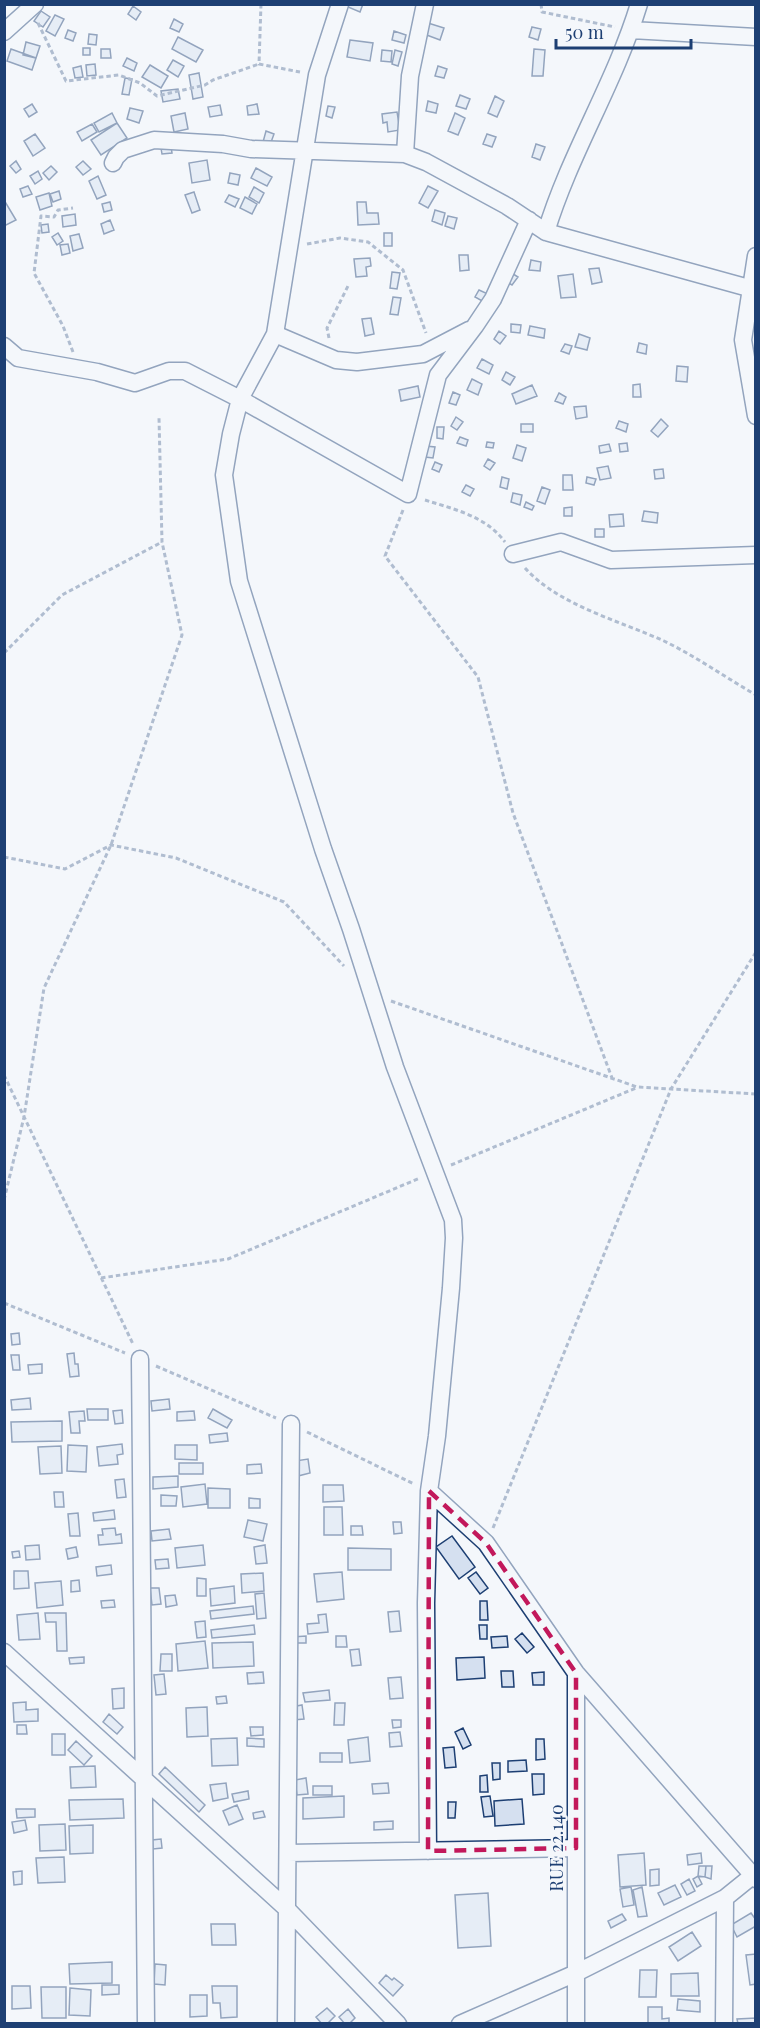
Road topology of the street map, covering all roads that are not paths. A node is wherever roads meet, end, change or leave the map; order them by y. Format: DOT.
graph roads {
  1 [pos="340,4"];
  2 [pos="425,4"];
  3 [pos="639,4"];
  4 [pos="33,6"];
  5 [pos="631,30"];
  6 [pos="4,32"];
  7 [pos="756,37"];
  8 [pos="305,151"];
  9 [pos="405,154"];
  10 [pos="113,163"];
  11 [pos="529,220"];
  12 [pos="546,232"];
  13 [pos="756,256"];
  14 [pos="753,290"];
  15 [pos="475,326"];
  16 [pos="275,334"];
  17 [pos="4,346"];
  18 [pos="754,394"];
  19 [pos="240,399"];
  20 [pos="756,416"];
  21 [pos="513,554"];
  22 [pos="756,555"];
  23 [pos="140,1359"];
  24 [pos="291,1424"];
  25 [pos="429,1491"];
  26 [pos="4,1652"];
  27 [pos="576,1673"];
  28 [pos="144,1780"];
  29 [pos="576,1848"];
  30 [pos="428,1851"];
  31 [pos="288,1854"];
  32 [pos="755,1876"];
  33 [pos="725,1898"];
  34 [pos="287,1909"];
  35 [pos="576,1973"];
  36 [pos="146,2024"];
  37 [pos="286,2024"];
  38 [pos="398,2024"];
  39 [pos="460,2024"];
  40 [pos="576,2024"];
  41 [pos="724,2024"];
  1 -- 8 [label="street"];
  2 -- 9 [label="street"];
  3 -- 5 [label="street"];
  4 -- 6 [label="street"];
  5 -- 7 [label="street"];
  5 -- 12 [label="street"];
  8 -- 9 [label="street"];
  8 -- 10 [label="street"];
  8 -- 16 [label="street"];
  9 -- 11 [label="street"];
  11 -- 12 [label="street"];
  11 -- 15 [label="street"];
  12 -- 14 [label="street"];
  13 -- 14 [label="street"];
  14 -- 18 [label="street"];
  15 -- 16 [label="street"];
  15 -- 19 [label="street"];
  16 -- 19 [label="street"];
  17 -- 19 [label="street"];
  18 -- 20 [label="street"];
  19 -- 25 [label="street"];
  21 -- 22 [label="street"];
  23 -- 28 [label="street"];
  24 -- 31 [label="street"];
  25 -- 27 [label="street"];
  25 -- 30 [label="street"];
  26 -- 28 [label="street"];
  27 -- 29 [label="street, RUE 22.140"];
  27 -- 32 [label="street"];
  28 -- 34 [label="street"];
  28 -- 36 [label="street"];
  29 -- 30 [label="street"];
  29 -- 35 [label="street, RUE 22.140"];
  30 -- 31 [label="street"];
  31 -- 34 [label="street"];
  32 -- 33 [label="street"];
  33 -- 35 [label="street"];
  33 -- 41 [label="street"];
  34 -- 37 [label="street"];
  34 -- 38 [label="street"];
  35 -- 39 [label="street"];
  35 -- 40 [label="street, RUE 22.140"];
}
